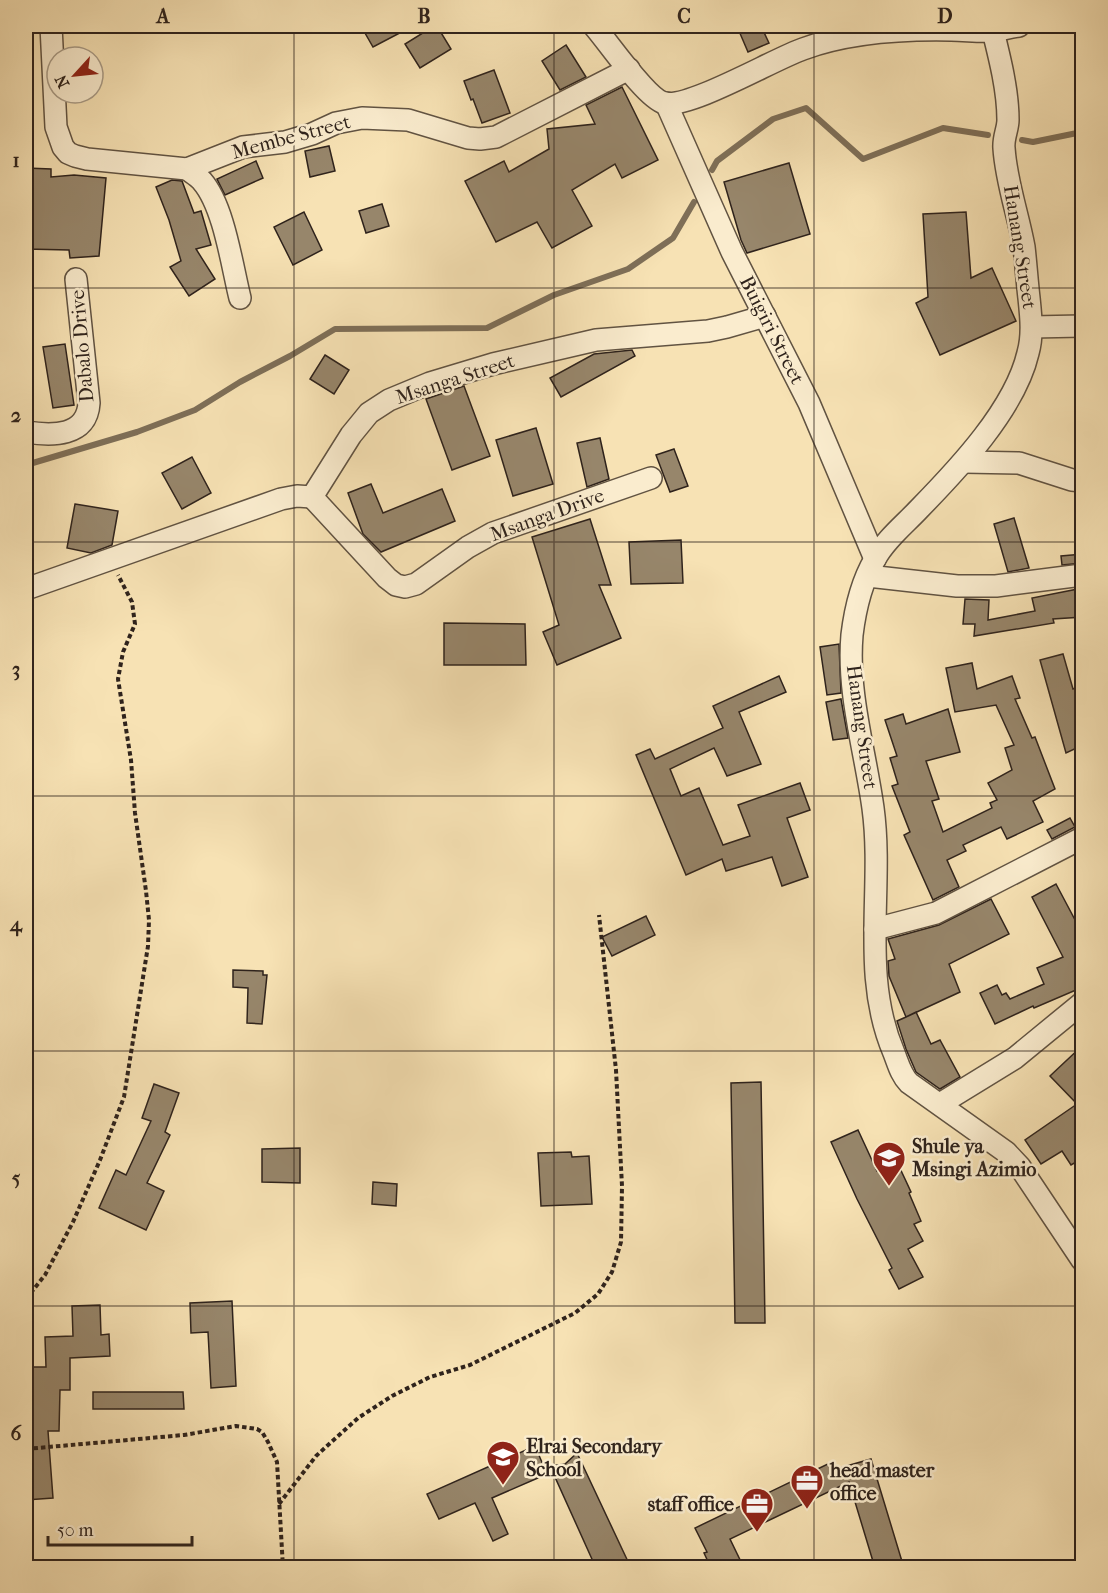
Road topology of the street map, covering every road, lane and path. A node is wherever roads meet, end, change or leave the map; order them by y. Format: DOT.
graph roads {
  1 [pos="51,26"];
  2 [pos="594,26"];
  3 [pos="1019,26"];
  4 [pos="950,28"];
  5 [pos="993,31"];
  6 [pos="629,69"];
  7 [pos="666,103"];
  8 [pos="187,169"];
  9 [pos="76,279"];
  10 [pos="240,298"];
  11 [pos="765,316"];
  12 [pos="1083,326"];
  13 [pos="1032,327"];
  14 [pos="26,432"];
  15 [pos="964,462"];
  16 [pos="651,478"];
  17 [pos="1083,481"];
  18 [pos="312,497"];
  19 [pos="109,558"];
  20 [pos="871,567"];
  21 [pos="1083,575"];
  22 [pos="26,589"];
  23 [pos="1083,838"];
  24 [pos="599,915"];
  25 [pos="875,929"];
  26 [pos="1083,1003"];
  27 [pos="940,1104"];
  28 [pos="1083,1260"];
  29 [pos="26,1299"];
  30 [pos="26,1449"];
  31 [pos="279,1504"];
  32 [pos="283,1568"];
  1 -- 8 [label="street, Membe Street"];
  2 -- 6 [label="street"];
  3 -- 5 [label="street"];
  4 -- 5 [label="street"];
  4 -- 7 [label="street"];
  5 -- 13 [label="street, Hanang Street"];
  6 -- 7 [label="street"];
  6 -- 8 [label="street, Membe Street"];
  7 -- 11 [label="street, Buigiri Street"];
  8 -- 10 [label="street"];
  9 -- 14 [label="street, Dabalo Drive"];
  11 -- 18 [label="street, Msanga Street"];
  11 -- 20 [label="street, Buigiri Street"];
  12 -- 13 [label="street"];
  13 -- 15 [label="street, Hanang Street"];
  15 -- 17 [label="street"];
  15 -- 20 [label="street, Hanang Street"];
  16 -- 18 [label="street, Msanga Drive"];
  18 -- 19 [label="street"];
  19 -- 22 [label="street"];
  19 -- 29 [label="path"];
  20 -- 21 [label="street"];
  20 -- 25 [label="street, Hanang Street"];
  23 -- 25 [label="street"];
  24 -- 31 [label="path"];
  25 -- 27 [label="street, Hanang Street"];
  26 -- 27 [label="street"];
  27 -- 28 [label="street, Hanang Street"];
  30 -- 31 [label="path"];
  31 -- 32 [label="path"];
}
